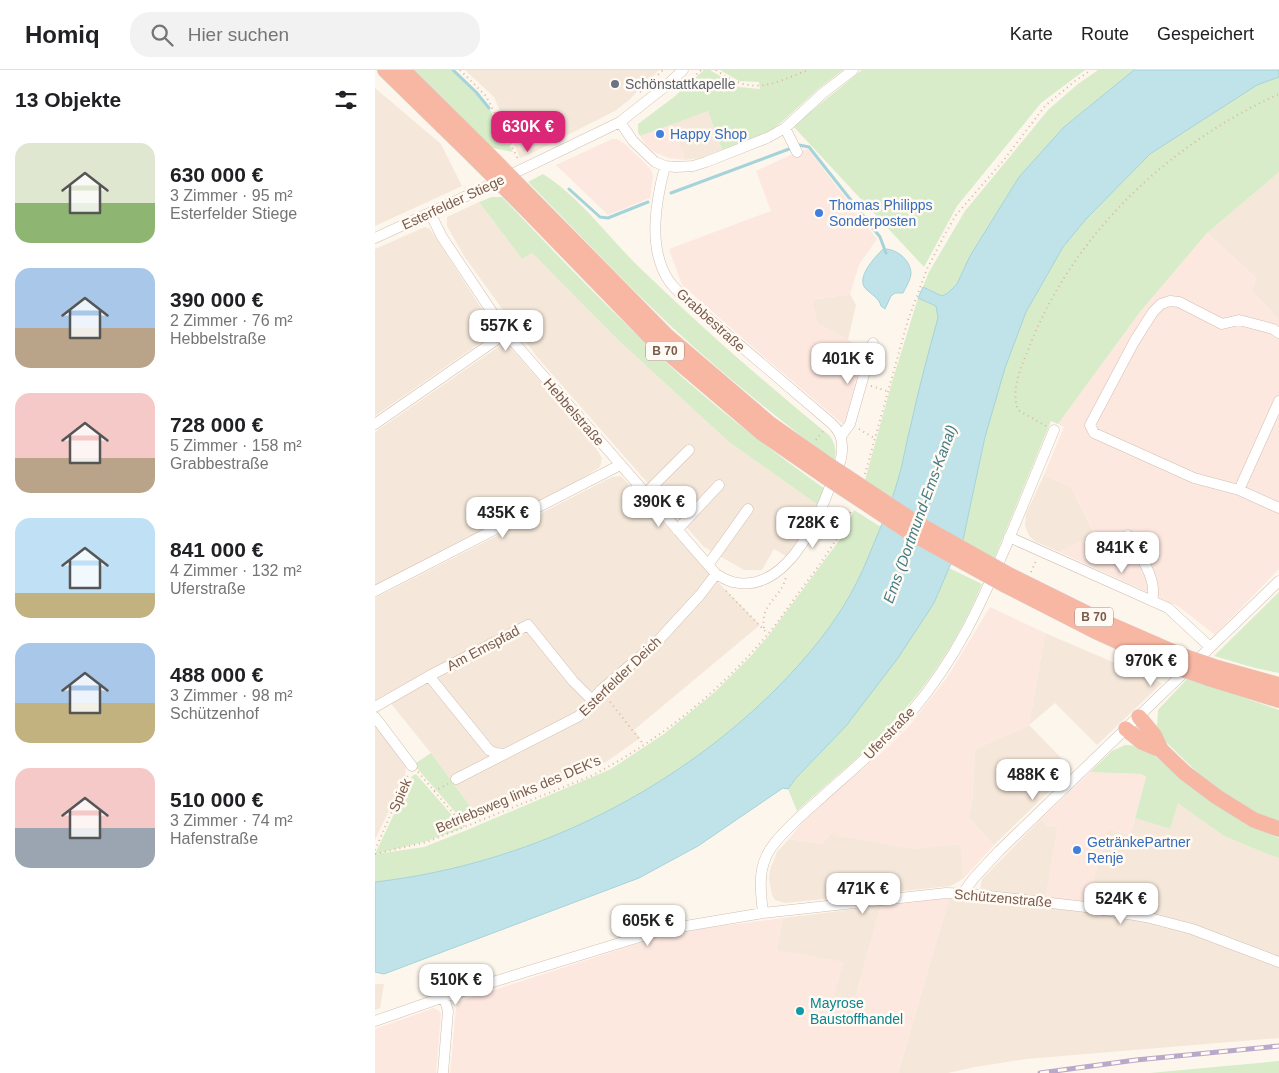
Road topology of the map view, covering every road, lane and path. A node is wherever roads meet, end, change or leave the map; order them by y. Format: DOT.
graph roads {
  1 [pos="385,70"];
  2 [pos="403,70"];
  3 [pos="460,70"];
  4 [pos="663,70"];
  5 [pos="683,70"];
  6 [pos="701,70"];
  7 [pos="716,70"];
  8 [pos="808,70"];
  9 [pos="853,70"];
  10 [pos="1091,70"];
  11 [pos="657,76"];
  12 [pos="684,86"];
  13 [pos="1279,94"];
  14 [pos="620,122"];
  15 [pos="785,128"];
  16 [pos="797,152"];
  17 [pos="478,153"];
  18 [pos="665,166"];
  19 [pos="523,169"];
  20 [pos="430,213"];
  21 [pos="375,238"];
  22 [pos="506,333"];
  23 [pos="1279,333"];
  24 [pos="873,343"];
  25 [pos="880,388"];
  26 [pos="887,391"];
  27 [pos="1279,401"];
  28 [pos="375,424"];
  29 [pos="850,424"];
  30 [pos="827,427"];
  31 [pos="1054,430"];
  32 [pos="841,436"];
  33 [pos="875,438"];
  34 [pos="811,446"];
  35 [pos="689,450"];
  36 [pos="620,465"];
  37 [pos="864,475"];
  38 [pos="719,484"];
  39 [pos="1239,490"];
  40 [pos="645,494"];
  41 [pos="854,504"];
  42 [pos="1279,508"];
  43 [pos="748,509"];
  44 [pos="677,530"];
  45 [pos="1129,535"];
  46 [pos="1009,537"];
  47 [pos="1040,552"];
  48 [pos="708,565"];
  49 [pos="785,565"];
  50 [pos="715,576"];
  51 [pos="1029,578"];
  52 [pos="1279,581"];
  53 [pos="375,592"];
  54 [pos="1152,601"];
  55 [pos="765,630"];
  56 [pos="768,634"];
  57 [pos="1210,647"];
  58 [pos="1213,673"];
  59 [pos="429,676"];
  60 [pos="1279,685"];
  61 [pos="601,690"];
  62 [pos="592,700"];
  63 [pos="1279,700"];
  64 [pos="375,707"];
  65 [pos="1139,716"];
  66 [pos="375,717"];
  67 [pos="1126,729"];
  68 [pos="644,745"];
  69 [pos="1161,750"];
  70 [pos="506,754"];
  71 [pos="412,766"];
  72 [pos="456,779"];
  73 [pos="434,791"];
  74 [pos="466,828"];
  75 [pos="1279,830"];
  76 [pos="375,850"];
  77 [pos="375,854"];
  78 [pos="963,893"];
  79 [pos="763,913"];
  80 [pos="1279,962"];
  81 [pos="444,996"];
  82 [pos="375,1021"];
  83 [pos="443,1073"];
  1 -- 17 [label="highway, B 70"];
  2 -- 17 [label="highway, B 70"];
  3 -- 19 [label="path"];
  4 -- 11 [label="path"];
  5 -- 14 [label="street, Esterfelder Stiege"];
  6 -- 12 [label="path"];
  7 -- 8 [label="path"];
  9 -- 15 [label="street"];
  10 -- 26 [label="path"];
  13 -- 31 [label="path"];
  14 -- 18 [label="street"];
  14 -- 19 [label="street, Esterfelder Stiege"];
  15 -- 16 [label="street"];
  15 -- 18 [label="street"];
  17 -- 58 [label="highway, B 70, bridge"];
  18 -- 32 [label="street, Grabbestraße"];
  19 -- 20 [label="street, Esterfelder Stiege"];
  20 -- 21 [label="street, Esterfelder Stiege"];
  20 -- 22 [label="street, Hebbelstraße"];
  22 -- 28 [label="street"];
  22 -- 36 [label="street, Hebbelstraße"];
  23 -- 39 [label="street"];
  24 -- 29 [label="street"];
  25 -- 26 [label="path"];
  26 -- 33 [label="path"];
  27 -- 39 [label="street"];
  29 -- 32 [label="street"];
  29 -- 33 [label="path"];
  30 -- 34 [label="path"];
  31 -- 46 [label="street, Uferstraße"];
  32 -- 49 [label="street"];
  33 -- 37 [label="path"];
  35 -- 40 [label="street"];
  36 -- 40 [label="street, Hebbelstraße"];
  36 -- 53 [label="street"];
  38 -- 44 [label="street"];
  39 -- 42 [label="street"];
  40 -- 44 [label="street, Hebbelstraße"];
  41 -- 56 [label="path, Betriebsweg links des DEK's"];
  43 -- 48 [label="street"];
  44 -- 48 [label="street, Hebbelstraße"];
  45 -- 54 [label="street"];
  46 -- 47 [label="street"];
  46 -- 79 [label="street, Uferstraße"];
  47 -- 51 [label="path"];
  47 -- 54 [label="street"];
  48 -- 50 [label="street, Hebbelstraße"];
  49 -- 50 [label="street"];
  49 -- 55 [label="path"];
  50 -- 55 [label="path"];
  50 -- 61 [label="street, Esterfelder Deich"];
  52 -- 57 [label="street"];
  54 -- 57 [label="street"];
  55 -- 56 [label="path"];
  56 -- 68 [label="path, Betriebsweg links des DEK's"];
  57 -- 65 [label="street"];
  58 -- 60 [label="highway, B 70"];
  58 -- 63 [label="highway, B 70"];
  59 -- 62 [label="street, Am Emspfad"];
  59 -- 64 [label="street, Am Emspfad"];
  59 -- 70 [label="street, Am Emspfad"];
  61 -- 62 [label="street, Esterfelder Deich"];
  61 -- 68 [label="path"];
  62 -- 70 [label="street, Esterfelder Deich"];
  65 -- 67 [label="street"];
  65 -- 69 [label="highway"];
  66 -- 71 [label="street, Spiek"];
  67 -- 69 [label="highway"];
  67 -- 78 [label="street"];
  68 -- 74 [label="path, Betriebsweg links des DEK's"];
  69 -- 75 [label="highway"];
  70 -- 72 [label="street, Esterfelder Deich"];
  71 -- 73 [label="path, Spiek"];
  71 -- 76 [label="path, Spiek"];
  72 -- 73 [label="path"];
  73 -- 74 [label="path, Spiek"];
  74 -- 77 [label="path, Betriebsweg links des DEK's"];
  78 -- 79 [label="street, Schützenstraße"];
  78 -- 80 [label="street, Schützenstraße"];
  79 -- 81 [label="street, Schützenstraße"];
  81 -- 82 [label="street, Schützenstraße"];
  81 -- 83 [label="street"];
}
